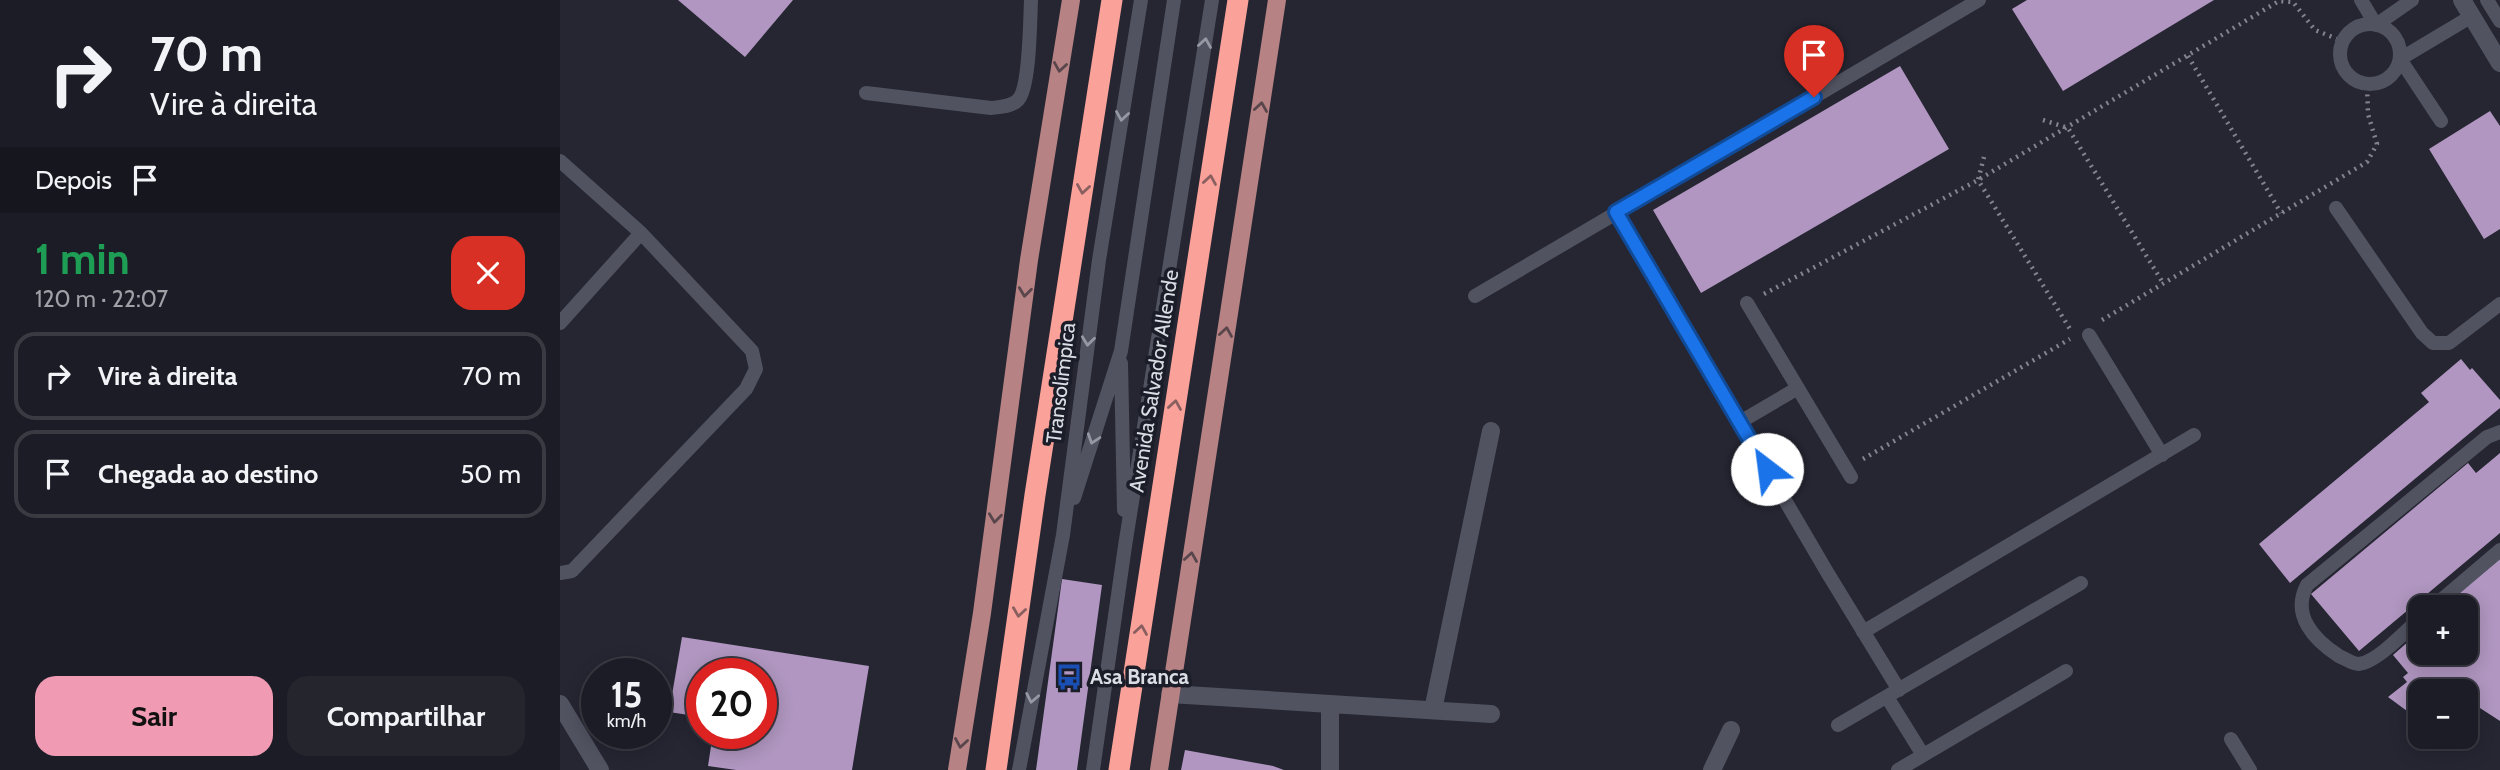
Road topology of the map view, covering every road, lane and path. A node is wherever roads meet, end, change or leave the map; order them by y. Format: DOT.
graph roads {
  1 [pos="1031,0"];
  2 [pos="1071,0"];
  3 [pos="1112,0"];
  4 [pos="1141,0"];
  5 [pos="1174,0"];
  6 [pos="1212,0"];
  7 [pos="1238,0"];
  8 [pos="1277,0"];
  9 [pos="1979,0"];
  10 [pos="2361,0"];
  11 [pos="2412,0"];
  12 [pos="2462,0"];
  13 [pos="2487,0"];
  14 [pos="2472,16"];
  15 [pos="2500,21"];
  16 [pos="2376,25"];
  17 [pos="2342,41"];
  18 [pos="2188,56"];
  19 [pos="2400,58"];
  20 [pos="2500,63"];
  21 [pos="2367,84"];
  22 [pos="866,93"];
  23 [pos="2043,120"];
  24 [pos="2441,121"];
  25 [pos="2068,128"];
  26 [pos="1984,157"];
  27 [pos="560,160"];
  28 [pos="1978,180"];
  29 [pos="2336,208"];
  30 [pos="1616,212"];
  31 [pos="2281,213"];
  32 [pos="641,233"];
  33 [pos="2163,284"];
  34 [pos="1475,296"];
  35 [pos="1747,303"];
  36 [pos="2500,304"];
  37 [pos="560,323"];
  38 [pos="2093,329"];
  39 [pos="1121,351"];
  40 [pos="1798,388"];
  41 [pos="1740,422"];
  42 [pos="1492,431"];
  43 [pos="2500,432"];
  44 [pos="2194,435"];
  45 [pos="2162,454"];
  46 [pos="1848,473"];
  47 [pos="1063,535"];
  48 [pos="1125,546"];
  49 [pos="2500,550"];
  50 [pos="560,573"];
  51 [pos="2081,583"];
  52 [pos="2447,595"];
  53 [pos="2408,628"];
  54 [pos="1863,632"];
  55 [pos="2066,671"];
  56 [pos="1893,693"];
  57 [pos="1170,694"];
  58 [pos="560,704"];
  59 [pos="1330,704"];
  60 [pos="1433,710"];
  61 [pos="1491,714"];
  62 [pos="1838,725"];
  63 [pos="1731,730"];
  64 [pos="2231,739"];
  65 [pos="1923,755"];
  66 [pos="600,770"];
  67 [pos="957,770"];
  68 [pos="996,770"];
  69 [pos="1019,770"];
  70 [pos="1093,770"];
  71 [pos="1119,770"];
  72 [pos="1160,770"];
  73 [pos="1330,770"];
  74 [pos="1712,770"];
  75 [pos="1898,770"];
  76 [pos="2250,770"];
  1 -- 22 [label="lane"];
  2 -- 67 [label="main road, one-way"];
  3 -- 68 [label="highway, one-way"];
  4 -- 47 [label="lane, Transolímpica, one-way"];
  5 -- 39 [label="lane"];
  48 -- 6 [label="lane, one-way"];
  71 -- 7 [label="highway, Avenida Salvador Allende, one-way"];
  57 -- 8 [label="main road, one-way"];
  9 -- 30 [label="lane"];
  10 -- 16 [label="lane"];
  11 -- 16 [label="lane"];
  12 -- 14 [label="street"];
  13 -- 15 [label="lane"];
  14 -- 19 [label="lane"];
  14 -- 20 [label="street"];
  16 -- 17 [label="lane"];
  16 -- 19 [label="lane"];
  17 -- 18 [label="path"];
  17 -- 21 [label="lane"];
  18 -- 25 [label="path"];
  18 -- 31 [label="path"];
  19 -- 21 [label="lane"];
  19 -- 24 [label="lane"];
  21 -- 31 [label="path"];
  23 -- 25 [label="path"];
  25 -- 28 [label="path"];
  25 -- 33 [label="path"];
  26 -- 28 [label="path"];
  27 -- 32 [label="lane"];
  28 -- 35 [label="path"];
  28 -- 46 [label="path"];
  29 -- 36 [label="lane"];
  30 -- 34 [label="lane"];
  30 -- 41 [label="lane"];
  31 -- 33 [label="path"];
  32 -- 37 [label="lane"];
  32 -- 50 [label="lane"];
  33 -- 38 [label="path"];
  35 -- 40 [label="lane"];
  38 -- 45 [label="lane"];
  39 -- 47 [label="lane, one-way"];
  39 -- 48 [label="lane"];
  40 -- 41 [label="lane"];
  40 -- 46 [label="lane"];
  41 -- 54 [label="lane"];
  42 -- 60 [label="street"];
  43 -- 53 [label="lane"];
  44 -- 45 [label="lane"];
  45 -- 54 [label="lane"];
  47 -- 69 [label="lane, Transolímpica, one-way"];
  48 -- 70 [label="lane"];
  49 -- 52 [label="lane"];
  51 -- 56 [label="lane"];
  54 -- 56 [label="lane"];
  55 -- 65 [label="lane"];
  56 -- 62 [label="lane"];
  56 -- 65 [label="lane"];
  57 -- 59 [label="street"];
  57 -- 72 [label="main road"];
  58 -- 66 [label="street"];
  59 -- 60 [label="street"];
  59 -- 73 [label="street"];
  60 -- 61 [label="street"];
  63 -- 74 [label="street"];
  64 -- 76 [label="lane"];
  65 -- 75 [label="lane"];
}
